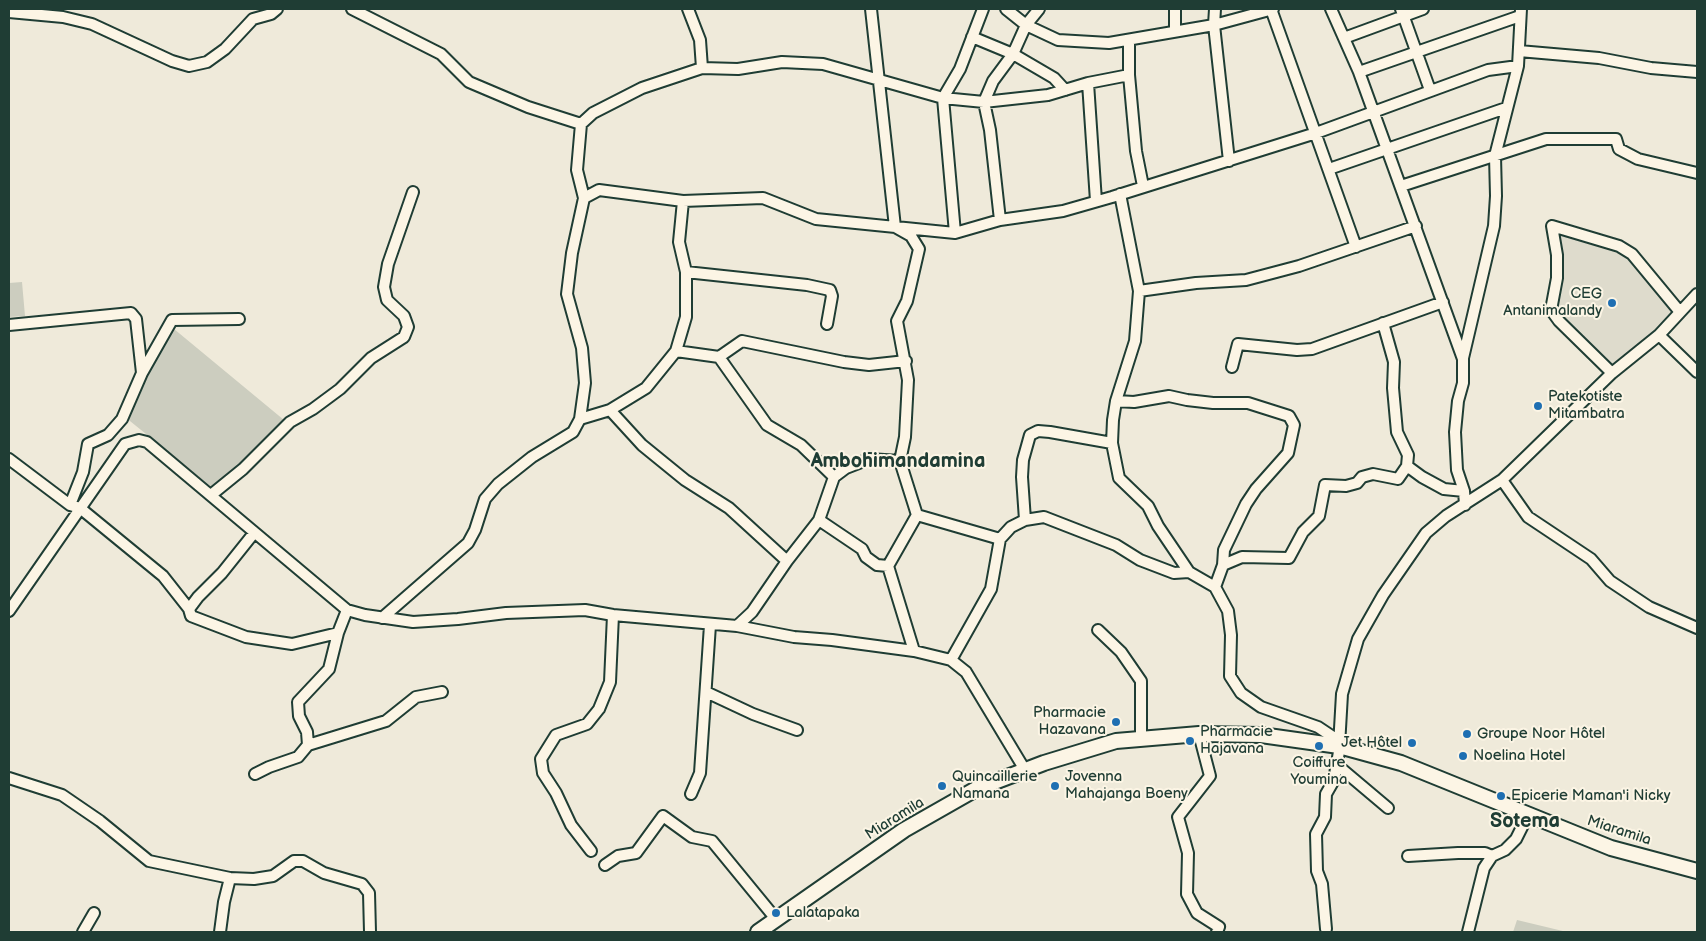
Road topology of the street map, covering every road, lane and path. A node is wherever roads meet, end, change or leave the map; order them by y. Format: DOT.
graph roads {
  1 [pos="277,9"];
  2 [pos="352,9"];
  3 [pos="688,9"];
  4 [pos="871,9"];
  5 [pos="983,9"];
  6 [pos="1006,9"];
  7 [pos="1039,9"];
  8 [pos="1175,9"];
  9 [pos="1215,9"];
  10 [pos="1272,9"];
  11 [pos="1331,9"];
  12 [pos="1423,9"];
  13 [pos="9,12"];
  14 [pos="1402,12"];
  15 [pos="1520,13"];
  16 [pos="1026,25"];
  17 [pos="1214,26"];
  18 [pos="1175,31"];
  19 [pos="972,37"];
  20 [pos="1344,38"];
  21 [pos="1129,41"];
  22 [pos="1519,51"];
  23 [pos="1417,52"];
  24 [pos="1013,54"];
  25 [pos="1518,66"];
  26 [pos="702,68"];
  27 [pos="1359,72"];
  28 [pos="1697,72"];
  29 [pos="1129,75"];
  30 [pos="880,79"];
  31 [pos="1088,83"];
  32 [pos="1065,90"];
  33 [pos="1430,90"];
  34 [pos="943,98"];
  35 [pos="984,102"];
  36 [pos="1506,108"];
  37 [pos="1372,111"];
  38 [pos="581,124"];
  39 [pos="1316,133"];
  40 [pos="1387,149"];
  41 [pos="1495,156"];
  42 [pos="1229,161"];
  43 [pos="1329,169"];
  44 [pos="1697,173"];
  45 [pos="1143,186"];
  46 [pos="1401,186"];
  47 [pos="413,192"];
  48 [pos="1120,194"];
  49 [pos="584,198"];
  50 [pos="683,201"];
  51 [pos="1096,202"];
  52 [pos="1000,220"];
  53 [pos="1416,226"];
  54 [pos="895,227"];
  55 [pos="955,233"];
  56 [pos="1356,247"];
  57 [pos="686,272"];
  58 [pos="1139,291"];
  59 [pos="1697,294"];
  60 [pos="1443,302"];
  61 [pos="1680,312"];
  62 [pos="239,319"];
  63 [pos="1383,323"];
  64 [pos="827,324"];
  65 [pos="9,326"];
  66 [pos="1658,336"];
  67 [pos="676,351"];
  68 [pos="719,357"];
  69 [pos="1463,359"];
  70 [pos="906,361"];
  71 [pos="1232,367"];
  72 [pos="1697,372"];
  73 [pos="142,373"];
  74 [pos="1612,373"];
  75 [pos="1116,401"];
  76 [pos="610,410"];
  77 [pos="580,419"];
  78 [pos="1112,443"];
  79 [pos="9,458"];
  80 [pos="900,461"];
  81 [pos="1408,466"];
  82 [pos="834,477"];
  83 [pos="1502,480"];
  84 [pos="1464,490"];
  85 [pos="211,495"];
  86 [pos="1465,504"];
  87 [pos="75,507"];
  88 [pos="917,515"];
  89 [pos="819,520"];
  90 [pos="1025,520"];
  91 [pos="254,533"];
  92 [pos="1000,540"];
  93 [pos="787,561"];
  94 [pos="1223,565"];
  95 [pos="888,566"];
  96 [pos="1189,572"];
  97 [pos="1216,588"];
  98 [pos="189,608"];
  99 [pos="348,610"];
  100 [pos="9,611"];
  101 [pos="613,615"];
  102 [pos="382,618"];
  103 [pos="710,625"];
  104 [pos="737,626"];
  105 [pos="1697,628"];
  106 [pos="1098,630"];
  107 [pos="338,633"];
  108 [pos="914,651"];
  109 [pos="952,660"];
  110 [pos="442,692"];
  111 [pos="706,692"];
  112 [pos="796,730"];
  113 [pos="1199,734"];
  114 [pos="1141,738"];
  115 [pos="308,745"];
  116 [pos="1339,745"];
  117 [pos="1336,765"];
  118 [pos="1025,770"];
  119 [pos="255,774"];
  120 [pos="9,778"];
  121 [pos="691,794"];
  122 [pos="1388,808"];
  123 [pos="1528,814"];
  124 [pos="591,851"];
  125 [pos="1408,856"];
  126 [pos="1492,856"];
  127 [pos="605,865"];
  128 [pos="1697,871"];
  129 [pos="230,878"];
  130 [pos="94,913"];
  131 [pos="768,928"];
  132 [pos="1326,928"];
  133 [pos="83,932"];
  134 [pos="220,932"];
  135 [pos="370,932"];
  136 [pos="1218,932"];
  137 [pos="1468,932"];
  1 -- 13 [label="street"];
  2 -- 38 [label="street"];
  3 -- 26 [label="street"];
  4 -- 30 [label="street"];
  5 -- 19 [label="street"];
  6 -- 16 [label="street"];
  7 -- 16 [label="street"];
  8 -- 18 [label="street"];
  9 -- 17 [label="street"];
  10 -- 17 [label="street"];
  10 -- 39 [label="street"];
  11 -- 20 [label="street"];
  12 -- 14 [label="street"];
  14 -- 20 [label="street"];
  14 -- 23 [label="street"];
  15 -- 22 [label="street"];
  15 -- 23 [label="street"];
  16 -- 21 [label="street"];
  16 -- 24 [label="street"];
  17 -- 18 [label="street"];
  17 -- 42 [label="street"];
  18 -- 21 [label="street"];
  19 -- 24 [label="street"];
  19 -- 34 [label="street"];
  20 -- 27 [label="street"];
  21 -- 29 [label="street"];
  22 -- 25 [label="street"];
  22 -- 28 [label="street"];
  23 -- 27 [label="street"];
  23 -- 33 [label="street"];
  24 -- 32 [label="street"];
  24 -- 35 [label="street"];
  25 -- 33 [label="street"];
  25 -- 36 [label="street"];
  26 -- 30 [label="street"];
  26 -- 38 [label="street"];
  27 -- 37 [label="street"];
  29 -- 31 [label="street"];
  29 -- 45 [label="street"];
  30 -- 34 [label="street"];
  30 -- 54 [label="street"];
  31 -- 32 [label="street"];
  31 -- 51 [label="street"];
  32 -- 35 [label="street"];
  33 -- 37 [label="street"];
  34 -- 35 [label="street"];
  34 -- 55 [label="street"];
  35 -- 52 [label="street"];
  36 -- 40 [label="street"];
  36 -- 41 [label="street"];
  37 -- 39 [label="street"];
  37 -- 40 [label="street"];
  38 -- 49 [label="street"];
  39 -- 42 [label="street"];
  39 -- 43 [label="street"];
  40 -- 43 [label="street"];
  40 -- 46 [label="street"];
  41 -- 44 [label="street"];
  41 -- 46 [label="street"];
  41 -- 69 [label="street"];
  42 -- 45 [label="street"];
  43 -- 56 [label="street"];
  45 -- 48 [label="street"];
  46 -- 53 [label="street"];
  47 -- 85 [label="street"];
  48 -- 51 [label="street"];
  48 -- 58 [label="street"];
  49 -- 50 [label="street"];
  49 -- 77 [label="street"];
  50 -- 54 [label="street"];
  50 -- 57 [label="street"];
  51 -- 52 [label="street"];
  52 -- 55 [label="street"];
  53 -- 56 [label="street"];
  53 -- 60 [label="street"];
  54 -- 55 [label="street"];
  54 -- 70 [label="street"];
  56 -- 58 [label="street"];
  57 -- 64 [label="street"];
  57 -- 67 [label="street"];
  58 -- 75 [label="street"];
  59 -- 61 [label="street"];
  60 -- 63 [label="street"];
  60 -- 69 [label="street"];
  61 -- 66 [label="street"];
  61 -- 74 [label="street"];
  62 -- 73 [label="street"];
  63 -- 71 [label="street"];
  63 -- 81 [label="street"];
  65 -- 73 [label="street"];
  66 -- 72 [label="street"];
  66 -- 74 [label="street"];
  67 -- 68 [label="street"];
  67 -- 76 [label="street"];
  68 -- 70 [label="street"];
  68 -- 82 [label="street"];
  69 -- 84 [label="street"];
  70 -- 80 [label="street"];
  73 -- 87 [label="street"];
  74 -- 83 [label="street"];
  75 -- 78 [label="street"];
  75 -- 94 [label="street"];
  76 -- 77 [label="street"];
  76 -- 93 [label="street"];
  77 -- 102 [label="street"];
  78 -- 90 [label="street"];
  78 -- 96 [label="street"];
  79 -- 87 [label="street"];
  80 -- 82 [label="street"];
  80 -- 88 [label="street"];
  81 -- 84 [label="street"];
  81 -- 94 [label="street"];
  82 -- 89 [label="street"];
  83 -- 86 [label="street"];
  83 -- 105 [label="street"];
  84 -- 86 [label="street"];
  85 -- 87 [label="street"];
  85 -- 91 [label="street"];
  86 -- 116 [label="street"];
  87 -- 98 [label="street"];
  87 -- 100 [label="street"];
  88 -- 92 [label="street"];
  88 -- 95 [label="street"];
  89 -- 93 [label="street"];
  89 -- 95 [label="street"];
  90 -- 92 [label="street"];
  90 -- 96 [label="street"];
  91 -- 98 [label="street"];
  91 -- 99 [label="street"];
  92 -- 109 [label="street"];
  93 -- 104 [label="street"];
  94 -- 97 [label="street"];
  95 -- 108 [label="street"];
  96 -- 97 [label="street"];
  97 -- 116 [label="street"];
  98 -- 107 [label="street"];
  99 -- 102 [label="street"];
  99 -- 107 [label="street"];
  101 -- 102 [label="street"];
  101 -- 103 [label="street"];
  101 -- 124 [label="street"];
  103 -- 104 [label="street"];
  103 -- 111 [label="street"];
  104 -- 108 [label="street"];
  106 -- 114 [label="street"];
  107 -- 115 [label="street"];
  108 -- 109 [label="street"];
  109 -- 118 [label="street"];
  110 -- 115 [label="street"];
  111 -- 112 [label="street"];
  111 -- 121 [label="street"];
  113 -- 114 [label="main road, Miaramila"];
  113 -- 116 [label="main road, Miaramila"];
  113 -- 136 [label="street"];
  114 -- 118 [label="main road, Miaramila"];
  115 -- 119 [label="street"];
  116 -- 117 [label="street"];
  116 -- 123 [label="main road, Miaramila"];
  117 -- 122 [label="street"];
  117 -- 132 [label="street"];
  118 -- 131 [label="main road, Miaramila"];
  120 -- 129 [label="street"];
  123 -- 126 [label="street"];
  123 -- 128 [label="main road, Miaramila"];
  125 -- 126 [label="street"];
  126 -- 137 [label="street"];
  127 -- 131 [label="street"];
  129 -- 134 [label="street"];
  129 -- 135 [label="street"];
  130 -- 133 [label="street"];
}
